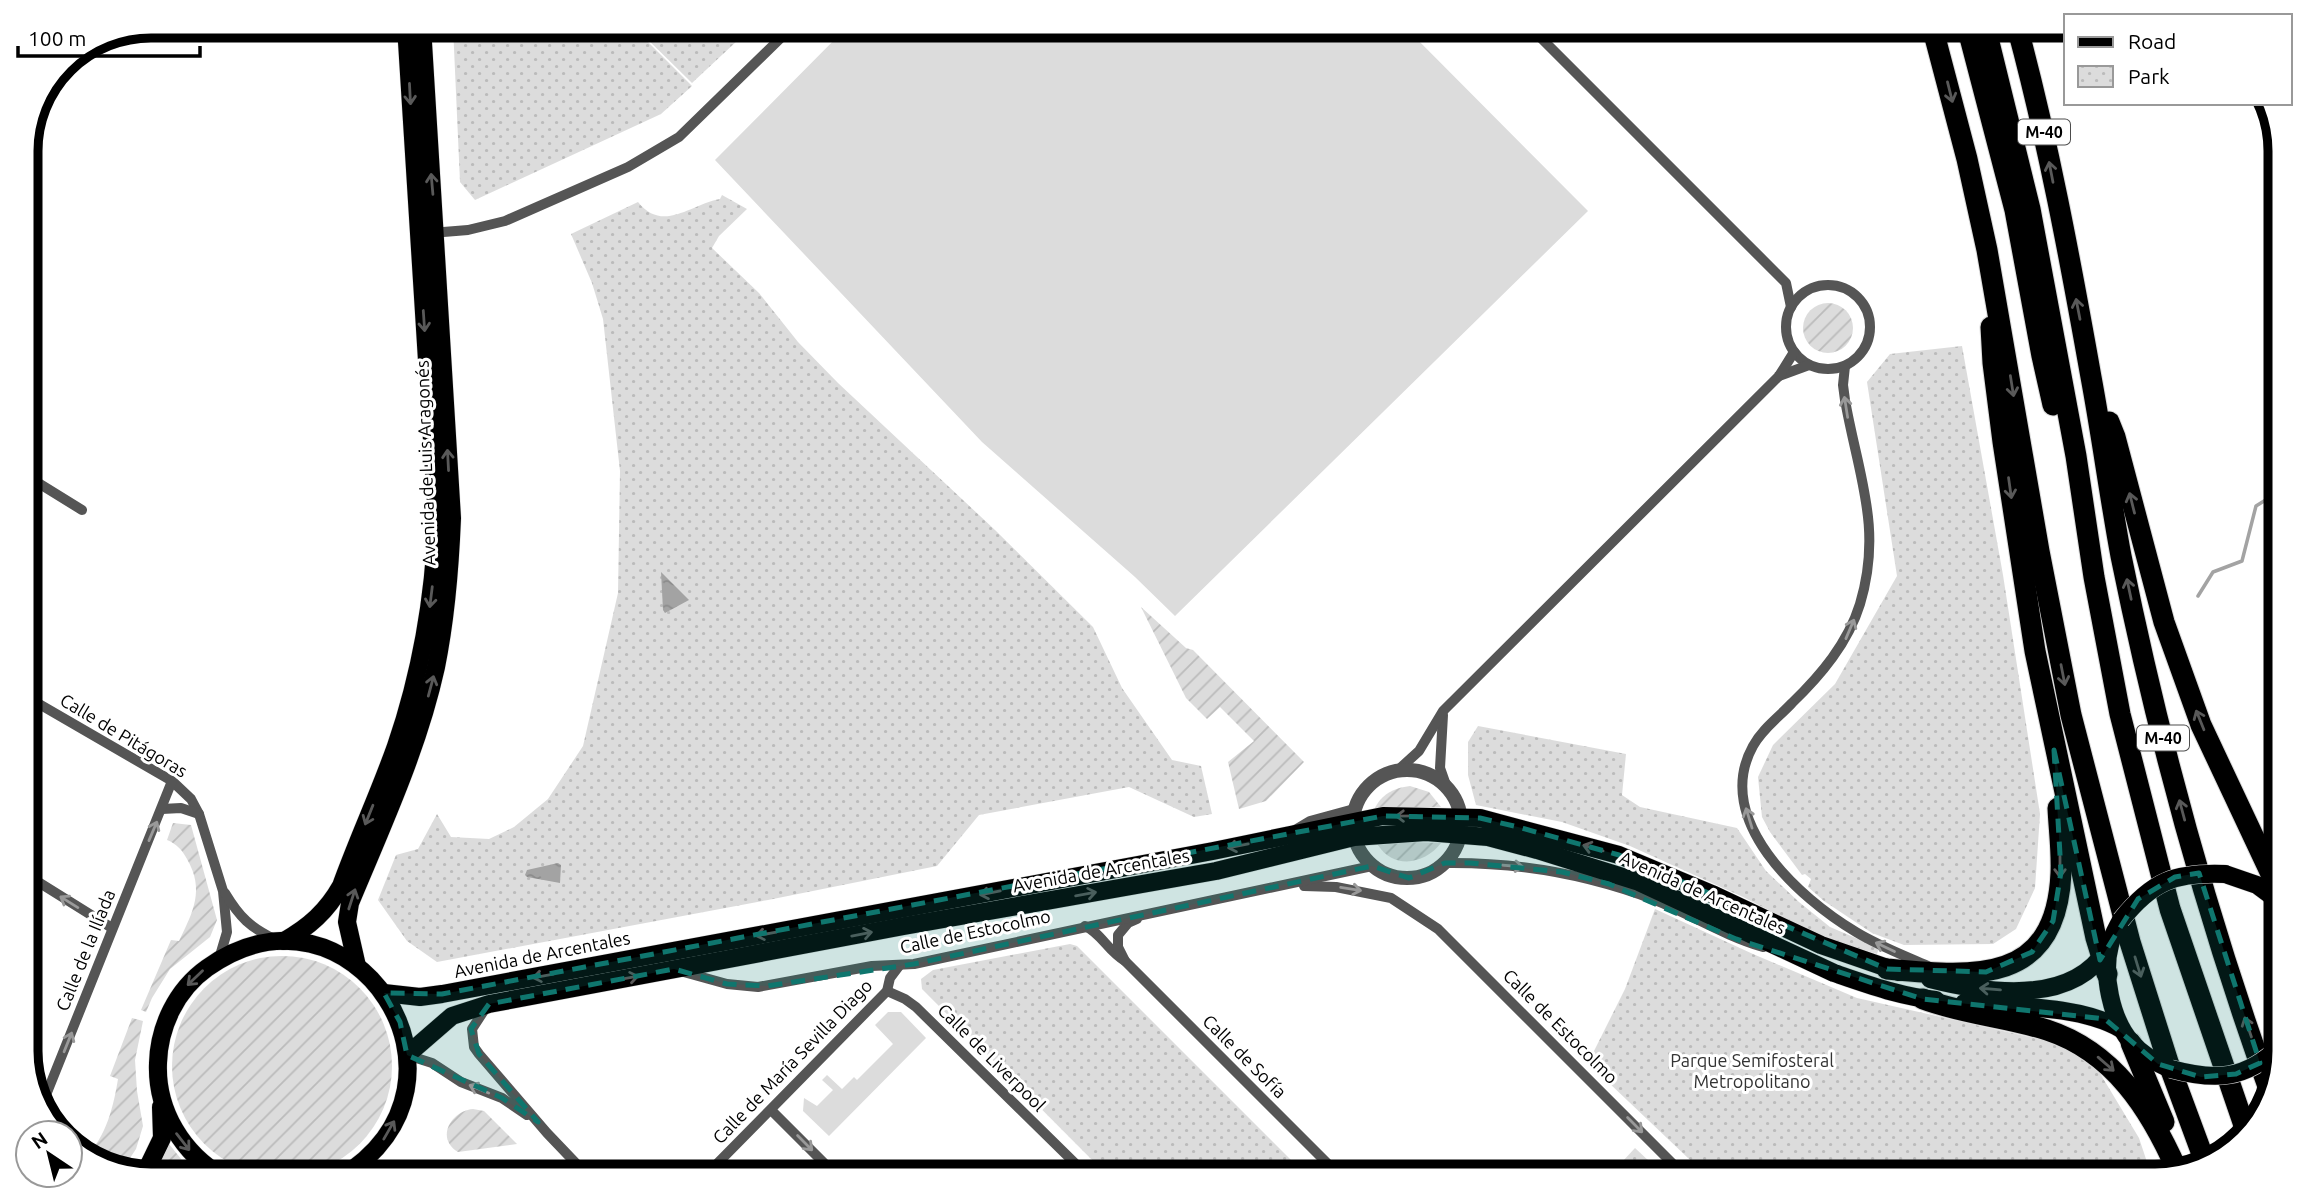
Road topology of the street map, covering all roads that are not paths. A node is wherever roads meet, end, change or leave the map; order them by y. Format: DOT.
graph roads {
  1 [pos="407,38"];
  2 [pos="422,38"];
  3 [pos="781,38"];
  4 [pos="1542,38"];
  5 [pos="1935,38"];
  6 [pos="1970,38"];
  7 [pos="1988,38"];
  8 [pos="2020,38"];
  9 [pos="427,233"];
  10 [pos="1987,250"];
  11 [pos="1786,283"];
  12 [pos="1814,288"];
  13 [pos="1791,307"];
  14 [pos="1794,352"];
  15 [pos="1809,365"];
  16 [pos="1845,366"];
  17 [pos="1780,376"];
  18 [pos="2091,376"];
  19 [pos="39,483"];
  20 [pos="82,510"];
  21 [pos="2094,577"];
  22 [pos="39,704"];
  23 [pos="1443,711"];
  24 [pos="2054,750"];
  25 [pos="1397,771"];
  26 [pos="172,781"];
  27 [pos="1447,788"];
  28 [pos="162,809"];
  29 [pos="199,814"];
  30 [pos="1353,823"];
  31 [pos="1460,826"];
  32 [pos="2252,832"];
  33 [pos="2268,850"];
  34 [pos="1445,863"];
  35 [pos="1372,866"];
  36 [pos="2268,866"];
  37 [pos="39,882"];
  38 [pos="1283,886"];
  39 [pos="223,891"];
  40 [pos="2268,893"];
  41 [pos="1150,913"];
  42 [pos="1085,926"];
  43 [pos="112,928"];
  44 [pos="281,942"];
  45 [pos="2103,954"];
  46 [pos="1800,958"];
  47 [pos="219,959"];
  48 [pos="1125,961"];
  49 [pos="357,966"];
  50 [pos="872,966"];
  51 [pos="899,966"];
  52 [pos="674,969"];
  53 [pos="1887,969"];
  54 [pos="1947,975"];
  55 [pos="887,991"];
  56 [pos="384,993"];
  57 [pos="1923,999"];
  58 [pos="489,1004"];
  59 [pos="2126,1036"];
  60 [pos="407,1055"];
  61 [pos="2267,1059"];
  62 [pos="2265,1076"];
  63 [pos="44,1086"];
  64 [pos="48,1089"];
  65 [pos="46,1093"];
  66 [pos="160,1093"];
  67 [pos="771,1110"];
  68 [pos="538,1122"];
  69 [pos="2243,1122"];
  70 [pos="2202,1154"];
  71 [pos="2174,1163"];
  72 [pos="2176,1163"];
  73 [pos="150,1164"];
  74 [pos="204,1164"];
  75 [pos="358,1164"];
  76 [pos="577,1164"];
  77 [pos="717,1164"];
  78 [pos="825,1164"];
  79 [pos="1075,1164"];
  80 [pos="1328,1164"];
  81 [pos="1673,1164"];
  1 -- 9 [label="main road, Avenida de Luis Aragonés, one-way"];
  9 -- 2 [label="main road, Avenida de Luis Aragonés, one-way"];
  3 -- 9 [label="street"];
  4 -- 11 [label="street"];
  5 -- 10 [label="highway, one-way"];
  6 -- 21 [label="highway"];
  7 -- 21 [label="highway, M-40"];
  18 -- 8 [label="highway, M-40, one-way"];
  9 -- 44 [label="main road, Avenida de Luis Aragonés, one-way"];
  49 -- 9 [label="main road, Avenida de Luis Aragonés, one-way"];
  10 -- 24 [label="highway, one-way"];
  10 -- 70 [label="highway, one-way"];
  11 -- 12 [label="street"];
  11 -- 13 [label="street"];
  12 -- 13 [label="street"];
  12 -- 16 [label="street"];
  13 -- 14 [label="street"];
  14 -- 15 [label="street"];
  14 -- 17 [label="street"];
  15 -- 16 [label="street"];
  15 -- 17 [label="street"];
  54 -- 16 [label="street, one-way"];
  17 -- 23 [label="street"];
  32 -- 18 [label="highway, one-way"];
  62 -- 18 [label="highway, M-40, one-way"];
  19 -- 20 [label="street"];
  21 -- 69 [label="highway, M-40"];
  22 -- 26 [label="street, Calle de Pitágoras"];
  23 -- 25 [label="street"];
  23 -- 27 [label="street"];
  24 -- 45 [label="highway"];
  24 -- 54 [label="highway, one-way"];
  25 -- 27 [label="street"];
  25 -- 30 [label="street"];
  26 -- 28 [label="street, Calle de la Ilíada"];
  26 -- 29 [label="street, Calle de Pitágoras"];
  27 -- 31 [label="street"];
  28 -- 29 [label="street"];
  43 -- 28 [label="street, Calle de la Ilíada, one-way"];
  29 -- 39 [label="street, Calle de Pitágoras"];
  30 -- 31 [label="main road, Avenida de Arcentales"];
  30 -- 35 [label="street"];
  52 -- 30 [label="main road, Avenida de Arcentales, one-way"];
  30 -- 56 [label="main road, Avenida de Arcentales, one-way"];
  31 -- 34 [label="street"];
  31 -- 46 [label="main road, Avenida de Arcentales"];
  53 -- 31 [label="main road, Avenida de Arcentales, one-way"];
  32 -- 33 [label="highway"];
  32 -- 36 [label="highway"];
  34 -- 35 [label="street"];
  34 -- 46 [label="street, Avenida de Arcentales, one-way"];
  35 -- 38 [label="street, Calle de Estocolmo"];
  43 -- 37 [label="street, one-way"];
  38 -- 41 [label="street, Calle de Estocolmo"];
  38 -- 81 [label="street, Calle de Estocolmo, one-way"];
  39 -- 44 [label="street, Calle de Pitágoras"];
  39 -- 47 [label="street, Calle de Pitágoras"];
  40 -- 45 [label="main road, bridge"];
  41 -- 42 [label="street, Calle de Estocolmo"];
  41 -- 48 [label="street"];
  42 -- 48 [label="street, Calle de Sofía"];
  42 -- 51 [label="street, Calle de Estocolmo"];
  64 -- 43 [label="street, Calle de la Ilíada, one-way"];
  44 -- 47 [label="main road"];
  44 -- 49 [label="main road"];
  45 -- 53 [label="main road, Avenida de Arcentales, one-way"];
  45 -- 59 [label="main road"];
  46 -- 57 [label="main road, Avenida de Arcentales"];
  47 -- 66 [label="main road, one-way"];
  48 -- 80 [label="street, Calle de Sofía"];
  49 -- 56 [label="main road"];
  50 -- 51 [label="street, Calle de Estocolmo"];
  50 -- 52 [label="street, Calle de Estocolmo"];
  50 -- 55 [label="street, Calle de Liverpool"];
  51 -- 55 [label="street, Calle de María Sevilla Diago"];
  58 -- 52 [label="main road, Avenida de Arcentales, one-way"];
  53 -- 54 [label="highway"];
  55 -- 67 [label="street, Calle de María Sevilla Diago"];
  55 -- 79 [label="street, Calle de Liverpool"];
  56 -- 60 [label="main road"];
  57 -- 59 [label="main road, Avenida de Arcentales"];
  57 -- 71 [label="highway, one-way"];
  58 -- 60 [label="main road, Avenida de Arcentales"];
  58 -- 68 [label="street"];
  59 -- 61 [label="main road, Avenida de Arcentales, bridge"];
  59 -- 72 [label="highway"];
  68 -- 60 [label="street, one-way"];
  75 -- 60 [label="main road, one-way"];
  63 -- 64 [label="street"];
  64 -- 65 [label="street, Calle de la Ilíada"];
  66 -- 73 [label="main road"];
  66 -- 74 [label="main road, one-way"];
  67 -- 77 [label="street, Calle de María Sevilla Diago"];
  67 -- 78 [label="street, one-way"];
  68 -- 76 [label="street"];
}
